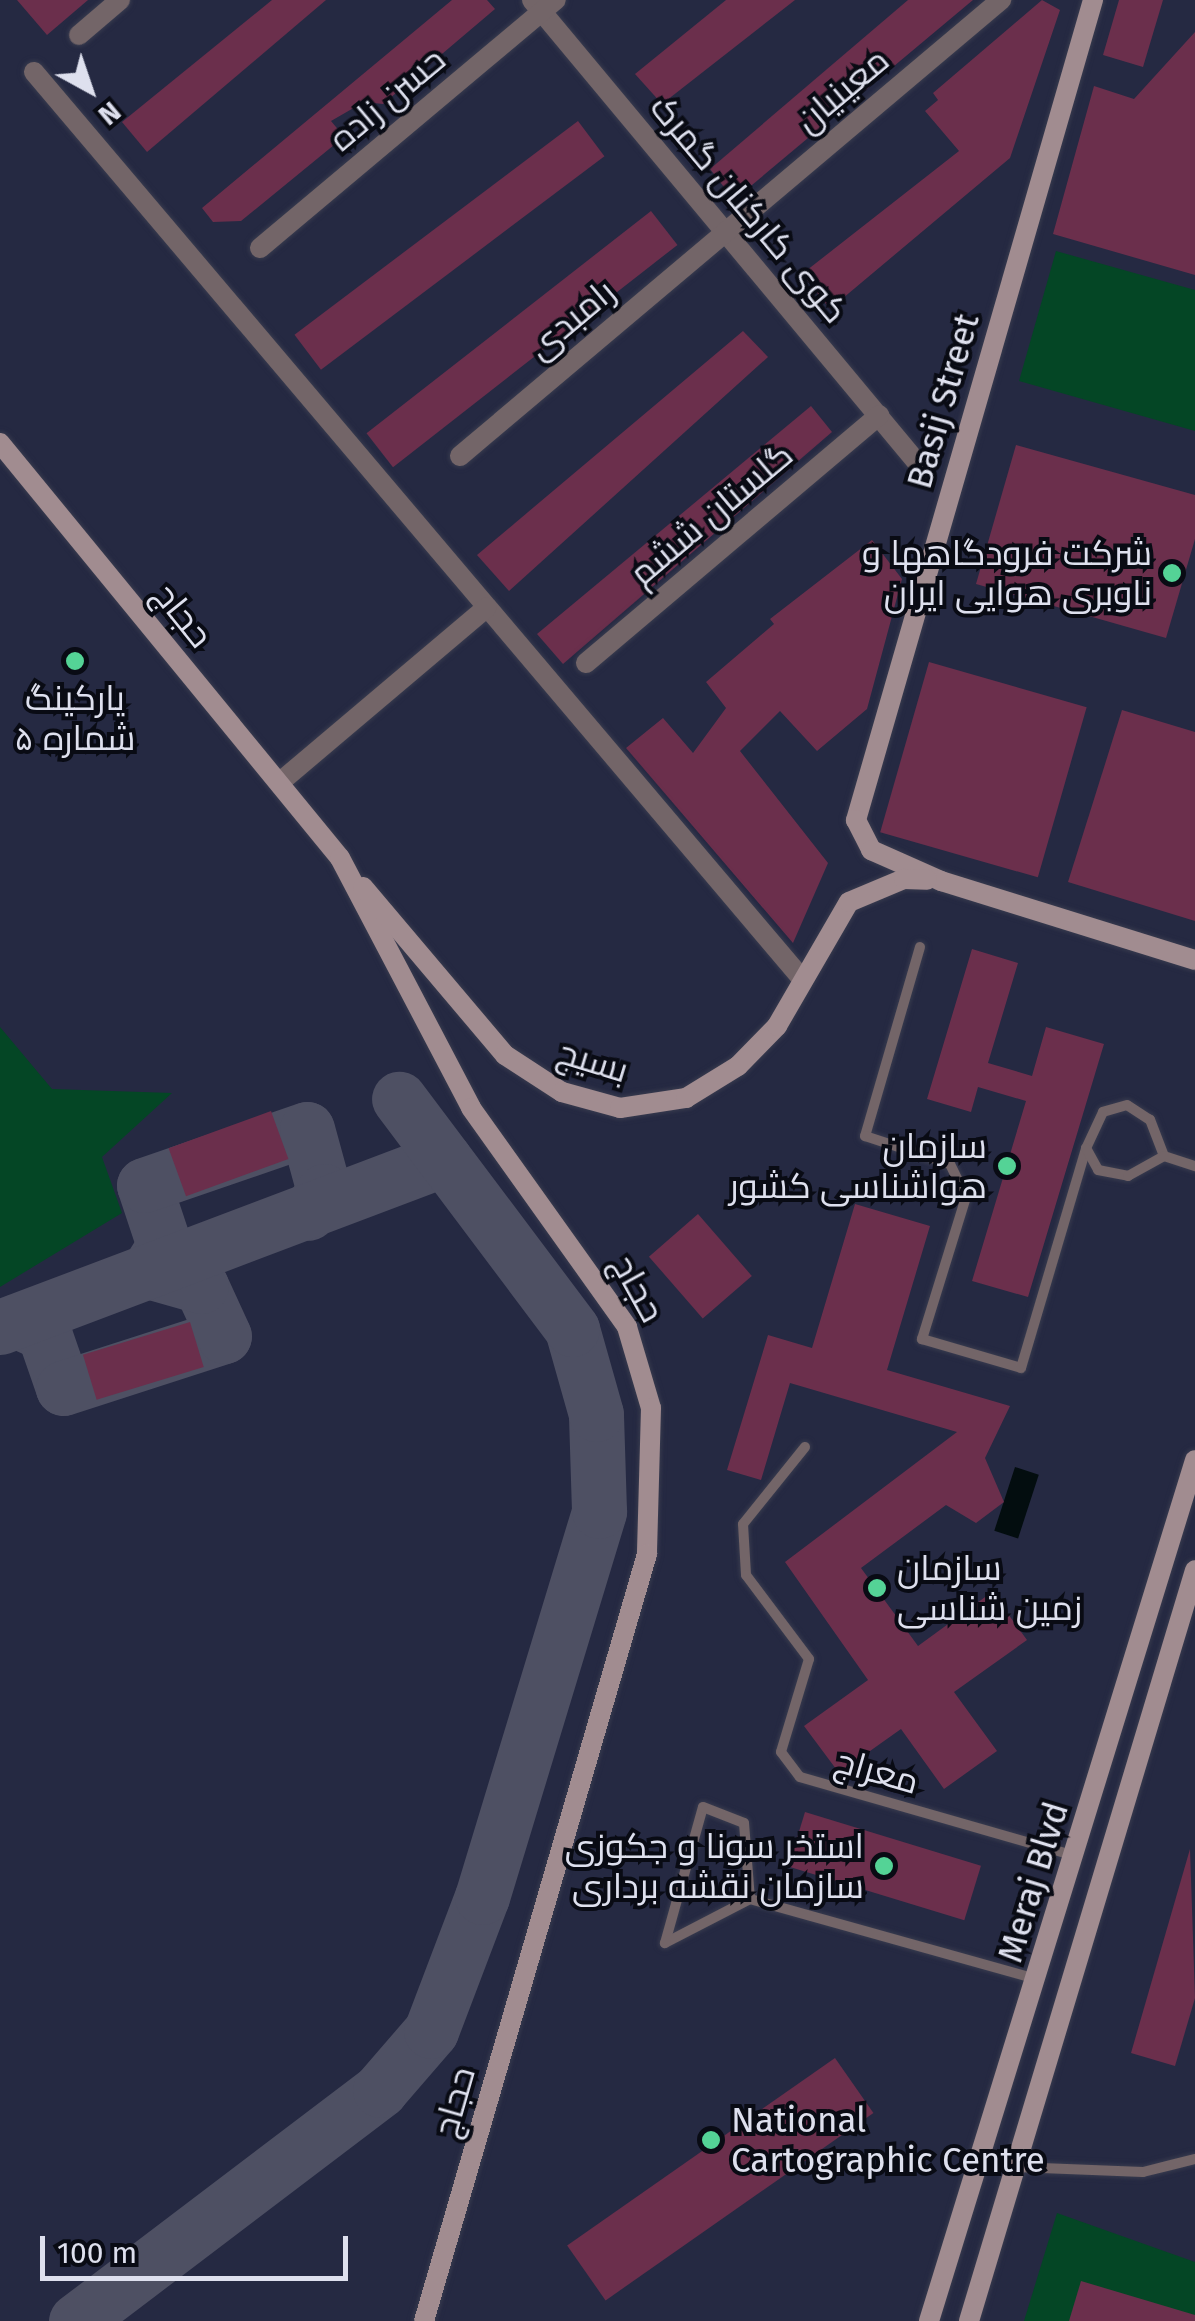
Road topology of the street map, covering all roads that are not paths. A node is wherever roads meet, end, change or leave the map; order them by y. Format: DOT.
graph roads {
  1 [pos="120,0"];
  2 [pos="1001,0"];
  3 [pos="1093,0"];
  4 [pos="543,4"];
  5 [pos="79,35"];
  6 [pos="34,72"];
  7 [pos="724,231"];
  8 [pos="260,248"];
  9 [pos="878,416"];
  10 [pos="0,444"];
  11 [pos="460,456"];
  12 [pos="915,460"];
  13 [pos="487,606"];
  14 [pos="586,663"];
  15 [pos="279,783"];
  16 [pos="340,858"];
  17 [pos="941,882"];
  18 [pos="920,947"];
  19 [pos="1195,960"];
  20 [pos="802,979"];
  21 [pos="1086,1148"];
  22 [pos="1164,1156"];
  23 [pos="1195,1166"];
  24 [pos="805,1447"];
  25 [pos="1195,1460"];
  26 [pos="1195,1570"];
  27 [pos="1076,1856"];
  28 [pos="750,1899"];
  29 [pos="1037,1979"];
  30 [pos="1195,2160"];
  31 [pos="1016,2167"];
  32 [pos="424,2321"];
  33 [pos="929,2321"];
  34 [pos="969,2321"];
  1 -- 5 [label="street"];
  2 -- 7 [label="street, معینیان"];
  3 -- 17 [label="main road, Basij Street"];
  4 -- 7 [label="street, کوی کارکنان گمرک"];
  4 -- 8 [label="street, حسن زاده"];
  6 -- 13 [label="street"];
  7 -- 9 [label="street, کوی کارکنان گمرک"];
  7 -- 11 [label="street, رامبدی"];
  9 -- 12 [label="street, کوی کارکنان گمرک"];
  9 -- 14 [label="street, گلستان ششم"];
  10 -- 15 [label="main road, حجاج"];
  13 -- 15 [label="street"];
  13 -- 20 [label="street"];
  15 -- 16 [label="main road, حجاج"];
  16 -- 20 [label="main road, بسیج"];
  16 -- 32 [label="main road, حجاج"];
  17 -- 19 [label="main road"];
  17 -- 20 [label="main road, بسیج"];
  18 -- 21 [label="lane"];
  21 -- 22 [label="lane"];
  21 -- 22 [label="lane"];
  22 -- 23 [label="lane"];
  24 -- 27 [label="lane, معراج"];
  25 -- 27 [label="main road, Meraj Blvd"];
  26 -- 31 [label="main road, Meraj Blvd"];
  27 -- 29 [label="main road, Meraj Blvd"];
  28 -- 28 [label="lane"];
  28 -- 29 [label="lane"];
  29 -- 33 [label="main road, Meraj Blvd"];
  30 -- 31 [label="lane"];
  31 -- 34 [label="main road, Meraj Blvd"];
}
